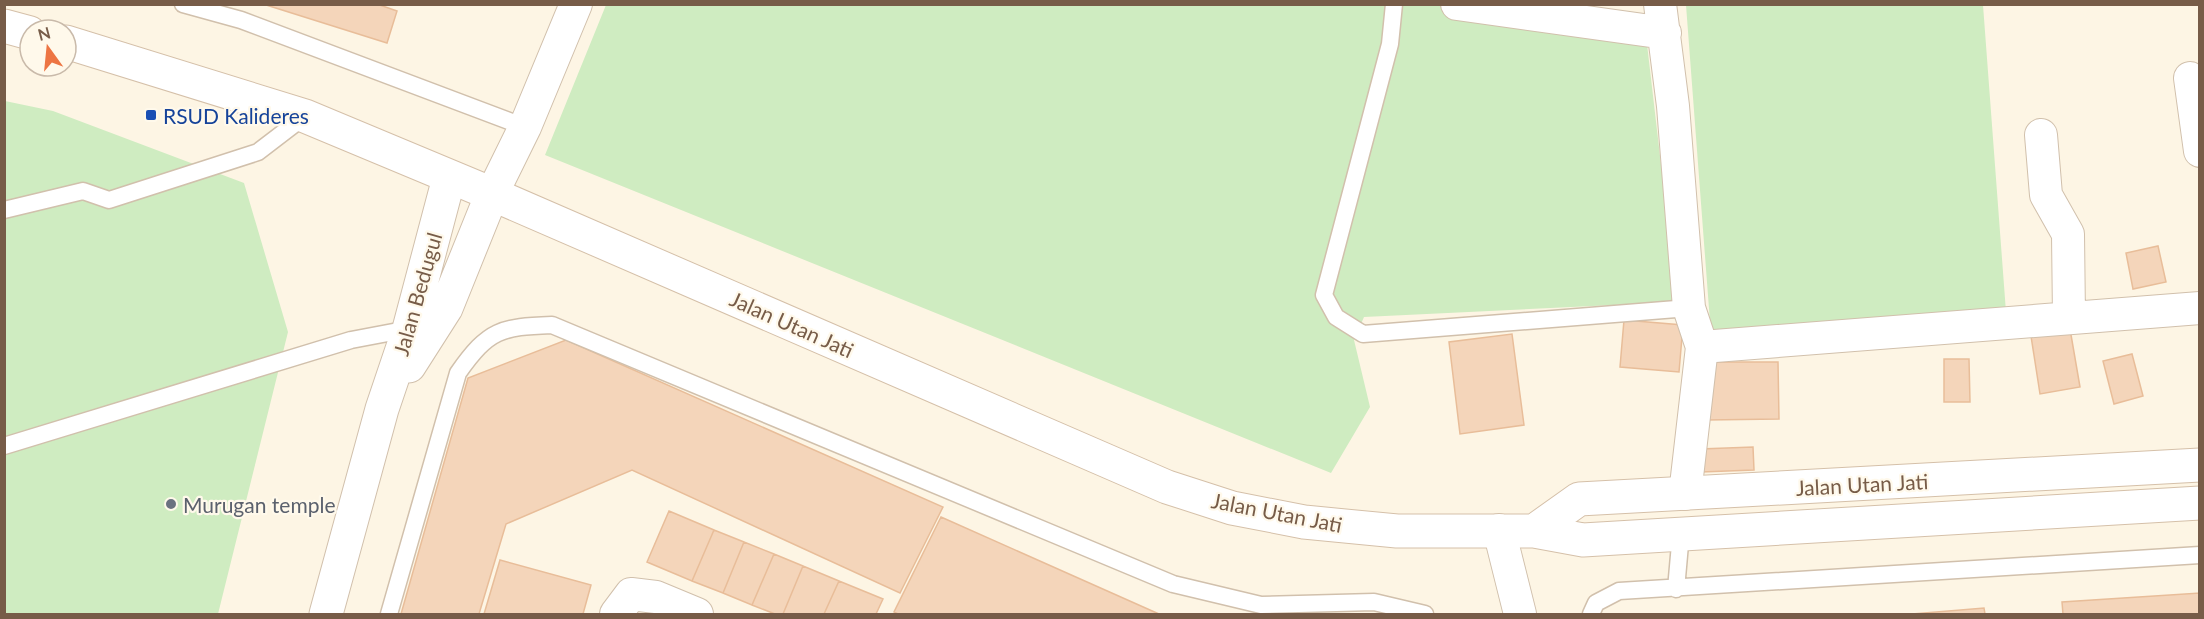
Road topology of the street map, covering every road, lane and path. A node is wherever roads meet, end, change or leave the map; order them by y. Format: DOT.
graph roads {
  1 [pos="183,4"];
  2 [pos="576,4"];
  3 [pos="1394,4"];
  4 [pos="1457,4"];
  5 [pos="1662,19"];
  6 [pos="78,46"];
  7 [pos="2190,78"];
  8 [pos="305,117"];
  9 [pos="525,127"];
  10 [pos="2042,135"];
  11 [pos="2199,151"];
  12 [pos="449,178"];
  13 [pos="492,194"];
  14 [pos="4,210"];
  15 [pos="1689,308"];
  16 [pos="2199,308"];
  17 [pos="2069,317"];
  18 [pos="409,329"];
  19 [pos="1702,347"];
  20 [pos="382,409"];
  21 [pos="4,446"];
  22 [pos="2199,465"];
  23 [pos="1685,494"];
  24 [pos="2199,503"];
  25 [pos="1499,530"];
  26 [pos="1534,531"];
  27 [pos="1681,533"];
  28 [pos="2199,555"];
  29 [pos="1677,589"];
  30 [pos="623,604"];
  31 [pos="326,615"];
  32 [pos="389,615"];
  33 [pos="697,615"];
  34 [pos="1425,615"];
  35 [pos="1520,615"];
  36 [pos="1592,615"];
  1 -- 9 [label="lane"];
  2 -- 9 [label="street"];
  3 -- 15 [label="lane"];
  4 -- 5 [label="street"];
  5 -- 15 [label="street"];
  6 -- 8 [label="main road, Jalan Utan Jati"];
  7 -- 11 [label="street"];
  8 -- 12 [label="main road, Jalan Utan Jati"];
  8 -- 14 [label="lane"];
  9 -- 13 [label="street"];
  10 -- 17 [label="street"];
  12 -- 13 [label="main road, Jalan Utan Jati"];
  12 -- 18 [label="main road, Jalan Bedugul"];
  13 -- 20 [label="main road, Jalan Bedugul"];
  13 -- 25 [label="main road, Jalan Utan Jati"];
  15 -- 19 [label="street"];
  16 -- 17 [label="street"];
  17 -- 19 [label="street"];
  18 -- 20 [label="main road, Jalan Bedugul"];
  18 -- 21 [label="lane"];
  19 -- 23 [label="street"];
  20 -- 31 [label="main road, Jalan Bedugul"];
  22 -- 23 [label="main road, Jalan Utan Jati"];
  23 -- 26 [label="main road, Jalan Utan Jati"];
  23 -- 27 [label="main road"];
  24 -- 27 [label="main road, Jalan Utan Jati"];
  25 -- 26 [label="main road, Jalan Utan Jati"];
  25 -- 35 [label="street"];
  26 -- 27 [label="main road, Jalan Utan Jati"];
  27 -- 29 [label="lane"];
  28 -- 29 [label="lane"];
  29 -- 36 [label="lane"];
  30 -- 33 [label="street"];
  32 -- 34 [label="lane"];
}
